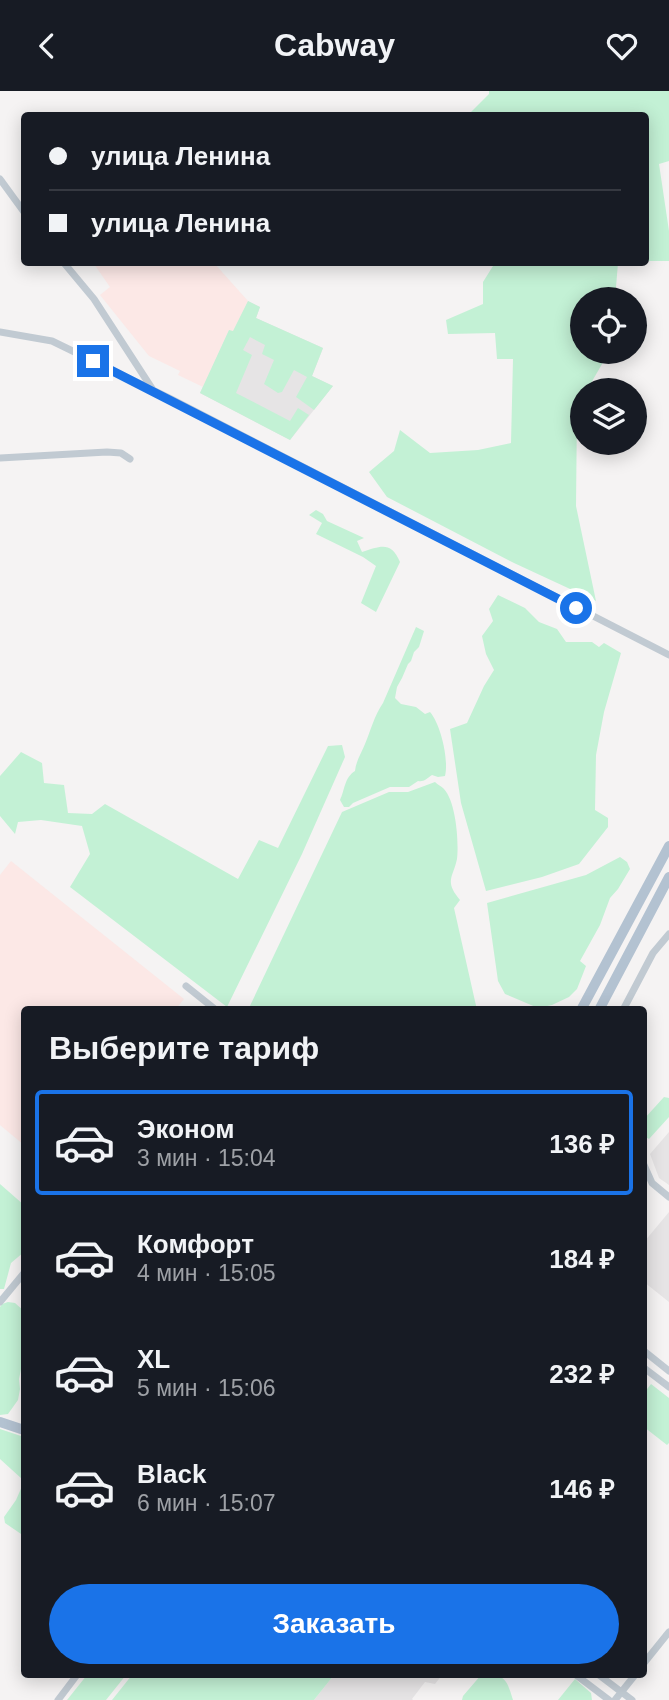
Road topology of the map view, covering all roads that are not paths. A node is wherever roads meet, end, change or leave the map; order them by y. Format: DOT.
graph roads {
  1 [pos="0,180"];
  2 [pos="21,208"];
  3 [pos="66,266"];
  4 [pos="0,332"];
  5 [pos="153,391"];
  6 [pos="0,458"];
  7 [pos="130,459"];
  8 [pos="669,655"];
  9 [pos="669,846"];
  10 [pos="658,868"];
  11 [pos="668,880"];
  12 [pos="669,934"];
  13 [pos="186,986"];
  14 [pos="211,1006"];
  15 [pos="583,1006"];
  16 [pos="601,1006"];
  17 [pos="625,1006"];
  18 [pos="647,1172"];
  19 [pos="669,1197"];
  20 [pos="21,1277"];
  21 [pos="0,1302"];
  22 [pos="647,1353"];
  23 [pos="647,1370"];
  24 [pos="669,1371"];
  25 [pos="669,1387"];
  26 [pos="0,1422"];
  27 [pos="21,1429"];
  28 [pos="669,1632"];
  29 [pos="647,1659"];
  30 [pos="75,1678"];
  31 [pos="580,1678"];
  32 [pos="602,1678"];
  33 [pos="633,1678"];
  34 [pos="622,1691"];
  35 [pos="58,1700"];
  36 [pos="609,1700"];
  37 [pos="615,1700"];
  38 [pos="632,1700"];
  1 -- 2 [label="street"];
  3 -- 5 [label="street"];
  4 -- 5 [label="street"];
  5 -- 8 [label="street"];
  6 -- 7 [label="street"];
  9 -- 10 [label="main road"];
  10 -- 11 [label="main road"];
  10 -- 15 [label="main road"];
  11 -- 16 [label="main road"];
  12 -- 17 [label="street"];
  13 -- 14 [label="street"];
  18 -- 19 [label="street"];
  20 -- 21 [label="street"];
  22 -- 24 [label="street"];
  23 -- 25 [label="street"];
  26 -- 27 [label="main road"];
  28 -- 29 [label="street"];
  30 -- 35 [label="street"];
  31 -- 36 [label="street"];
  32 -- 34 [label="street"];
  33 -- 34 [label="street"];
  34 -- 37 [label="street"];
  34 -- 38 [label="street"];
}
